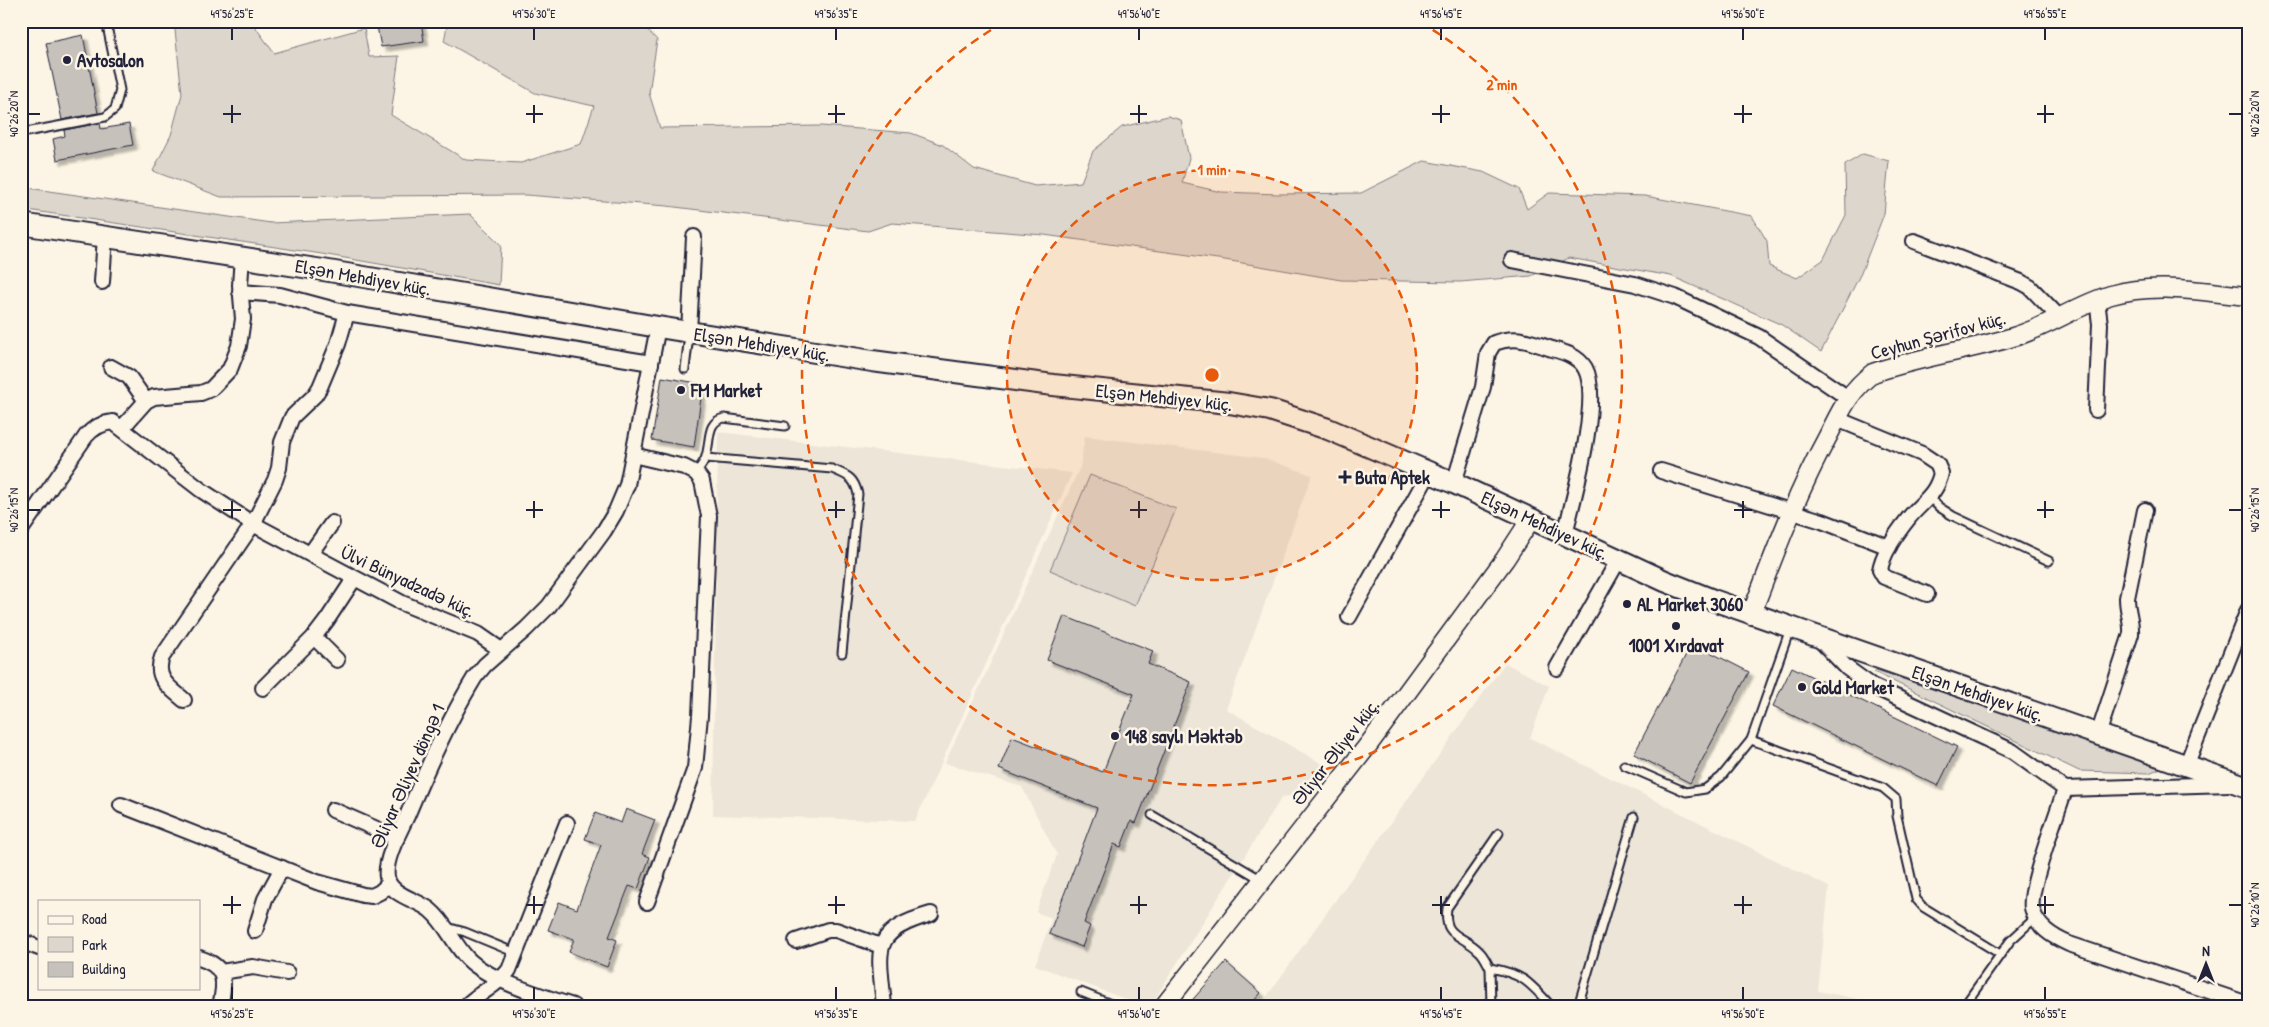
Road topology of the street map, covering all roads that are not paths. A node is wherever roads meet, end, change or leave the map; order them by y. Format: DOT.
graph roads {
  1 [pos="106,21"];
  2 [pos="21,133"];
  3 [pos="21,224"];
  4 [pos="105,236"];
  5 [pos="694,236"];
  6 [pos="1914,241"];
  7 [pos="242,257"];
  8 [pos="1512,260"];
  9 [pos="102,282"];
  10 [pos="240,292"];
  11 [pos="2248,296"];
  12 [pos="2097,300"];
  13 [pos="347,313"];
  14 [pos="2060,318"];
  15 [pos="658,327"];
  16 [pos="689,332"];
  17 [pos="651,363"];
  18 [pos="111,367"];
  19 [pos="685,369"];
  20 [pos="1848,398"];
  21 [pos="146,401"];
  22 [pos="2096,410"];
  23 [pos="1837,419"];
  24 [pos="785,426"];
  25 [pos="122,428"];
  26 [pos="633,455"];
  27 [pos="706,458"];
  28 [pos="1661,471"];
  29 [pos="696,473"];
  30 [pos="1429,473"];
  31 [pos="1454,483"];
  32 [pos="1930,498"];
  33 [pos="2145,510"];
  34 [pos="1791,511"];
  35 [pos="1531,519"];
  36 [pos="332,523"];
  37 [pos="253,524"];
  38 [pos="21,530"];
  39 [pos="1565,534"];
  40 [pos="1889,548"];
  41 [pos="310,554"];
  42 [pos="1619,559"];
  43 [pos="2049,561"];
  44 [pos="354,578"];
  45 [pos="1927,594"];
  46 [pos="2248,610"];
  47 [pos="1751,615"];
  48 [pos="1349,617"];
  49 [pos="1790,629"];
  50 [pos="314,637"];
  51 [pos="1818,638"];
  52 [pos="501,650"];
  53 [pos="842,653"];
  54 [pos="337,660"];
  55 [pos="1556,668"];
  56 [pos="263,688"];
  57 [pos="184,700"];
  58 [pos="2098,735"];
  59 [pos="1751,740"];
  60 [pos="1624,765"];
  61 [pos="2186,766"];
  62 [pos="2243,786"];
  63 [pos="2066,789"];
  64 [pos="121,806"];
  65 [pos="333,810"];
  66 [pos="1152,815"];
  67 [pos="1634,817"];
  68 [pos="567,823"];
  69 [pos="1499,833"];
  70 [pos="397,838"];
  71 [pos="282,868"];
  72 [pos="1262,881"];
  73 [pos="389,884"];
  74 [pos="647,902"];
  75 [pos="931,914"];
  76 [pos="2036,918"];
  77 [pos="445,927"];
  78 [pos="255,931"];
  79 [pos="21,941"];
  80 [pos="796,941"];
  81 [pos="881,946"];
  82 [pos="38,948"];
  83 [pos="516,954"];
  84 [pos="2000,954"];
  85 [pos="200,958"];
  86 [pos="1490,968"];
  87 [pos="221,972"];
  88 [pos="287,973"];
  89 [pos="502,980"];
  90 [pos="1081,992"];
  91 [pos="2248,1004"];
  92 [pos="220,1006"];
  93 [pos="466,1006"];
  94 [pos="573,1006"];
  95 [pos="884,1006"];
  96 [pos="1116,1006"];
  97 [pos="1164,1006"];
  98 [pos="1491,1006"];
  99 [pos="1551,1006"];
  100 [pos="1578,1006"];
  101 [pos="1964,1006"];
  1 -- 2 [label="lane"];
  3 -- 4 [label="main road, Elşən Mehdiyev küç."];
  4 -- 7 [label="main road, Elşən Mehdiyev küç."];
  4 -- 9 [label="street"];
  5 -- 16 [label="street"];
  6 -- 14 [label="street"];
  7 -- 10 [label="street"];
  7 -- 15 [label="main road, Elşən Mehdiyev küç."];
  8 -- 20 [label="street"];
  10 -- 13 [label="street"];
  10 -- 21 [label="street"];
  11 -- 12 [label="street, Ceyhun Şərifov küç."];
  12 -- 14 [label="street, Ceyhun Şərifov küç."];
  12 -- 22 [label="street"];
  13 -- 17 [label="street"];
  13 -- 37 [label="street"];
  14 -- 20 [label="street, Ceyhun Şərifov küç."];
  15 -- 16 [label="main road, Elşən Mehdiyev küç."];
  15 -- 17 [label="street"];
  16 -- 19 [label="lane"];
  16 -- 30 [label="main road, Elşən Mehdiyev küç."];
  17 -- 26 [label="street"];
  18 -- 21 [label="street"];
  20 -- 23 [label="street, Ceyhun Şərifov küç."];
  21 -- 25 [label="street"];
  23 -- 32 [label="street"];
  23 -- 34 [label="street, Ceyhun Şərifov küç."];
  24 -- 27 [label="lane"];
  25 -- 37 [label="street, Ülvi Bünyadzadə küç."];
  25 -- 38 [label="street"];
  26 -- 29 [label="street"];
  26 -- 52 [label="street"];
  27 -- 29 [label="lane"];
  27 -- 53 [label="lane"];
  28 -- 34 [label="street"];
  29 -- 74 [label="street"];
  30 -- 31 [label="main road, Elşən Mehdiyev küç."];
  30 -- 48 [label="street"];
  31 -- 35 [label="main road, Elşən Mehdiyev küç."];
  31 -- 39 [label="street"];
  32 -- 40 [label="street"];
  32 -- 43 [label="lane"];
  33 -- 58 [label="street"];
  34 -- 40 [label="street"];
  34 -- 47 [label="street, Ceyhun Şərifov küç."];
  35 -- 39 [label="main road, Elşən Mehdiyev küç."];
  35 -- 72 [label="street, Əliyar Əliyev küç."];
  36 -- 41 [label="street"];
  37 -- 41 [label="street, Ülvi Bünyadzadə küç."];
  37 -- 57 [label="street"];
  39 -- 42 [label="main road, Elşən Mehdiyev küç."];
  40 -- 45 [label="street"];
  41 -- 44 [label="street, Ülvi Bünyadzadə küç."];
  42 -- 47 [label="main road, Elşən Mehdiyev küç."];
  42 -- 55 [label="street"];
  44 -- 50 [label="street"];
  44 -- 52 [label="street, Ülvi Bünyadzadə küç."];
  46 -- 61 [label="street"];
  47 -- 49 [label="main road, Elşən Mehdiyev küç."];
  49 -- 51 [label="main road, Elşən Mehdiyev küç."];
  49 -- 59 [label="lane"];
  50 -- 54 [label="street"];
  50 -- 56 [label="street"];
  51 -- 58 [label="main road, Elşən Mehdiyev küç."];
  51 -- 63 [label="street"];
  52 -- 70 [label="street, Əliyar Əliyev döngə 1"];
  58 -- 61 [label="main road, Elşən Mehdiyev küç."];
  59 -- 60 [label="lane"];
  59 -- 84 [label="lane"];
  61 -- 62 [label="main road, Elşən Mehdiyev küç."];
  62 -- 63 [label="street"];
  63 -- 76 [label="street"];
  64 -- 71 [label="street"];
  65 -- 70 [label="street"];
  66 -- 72 [label="lane"];
  67 -- 100 [label="lane"];
  68 -- 83 [label="street"];
  69 -- 86 [label="lane"];
  70 -- 73 [label="street, Əliyar Əliyev döngə 1"];
  71 -- 73 [label="street"];
  71 -- 78 [label="street"];
  72 -- 97 [label="street, Əliyar Əliyev küç."];
  73 -- 77 [label="street"];
  75 -- 81 [label="street"];
  76 -- 84 [label="lane"];
  76 -- 91 [label="street"];
  77 -- 83 [label="lane"];
  77 -- 89 [label="street"];
  79 -- 82 [label="street"];
  80 -- 81 [label="street"];
  81 -- 95 [label="street"];
  83 -- 89 [label="street"];
  84 -- 101 [label="lane"];
  85 -- 87 [label="street"];
  86 -- 98 [label="lane"];
  86 -- 99 [label="lane"];
  87 -- 88 [label="street"];
  87 -- 92 [label="street"];
  89 -- 93 [label="street"];
  89 -- 94 [label="street"];
  90 -- 96 [label="lane"];
}
